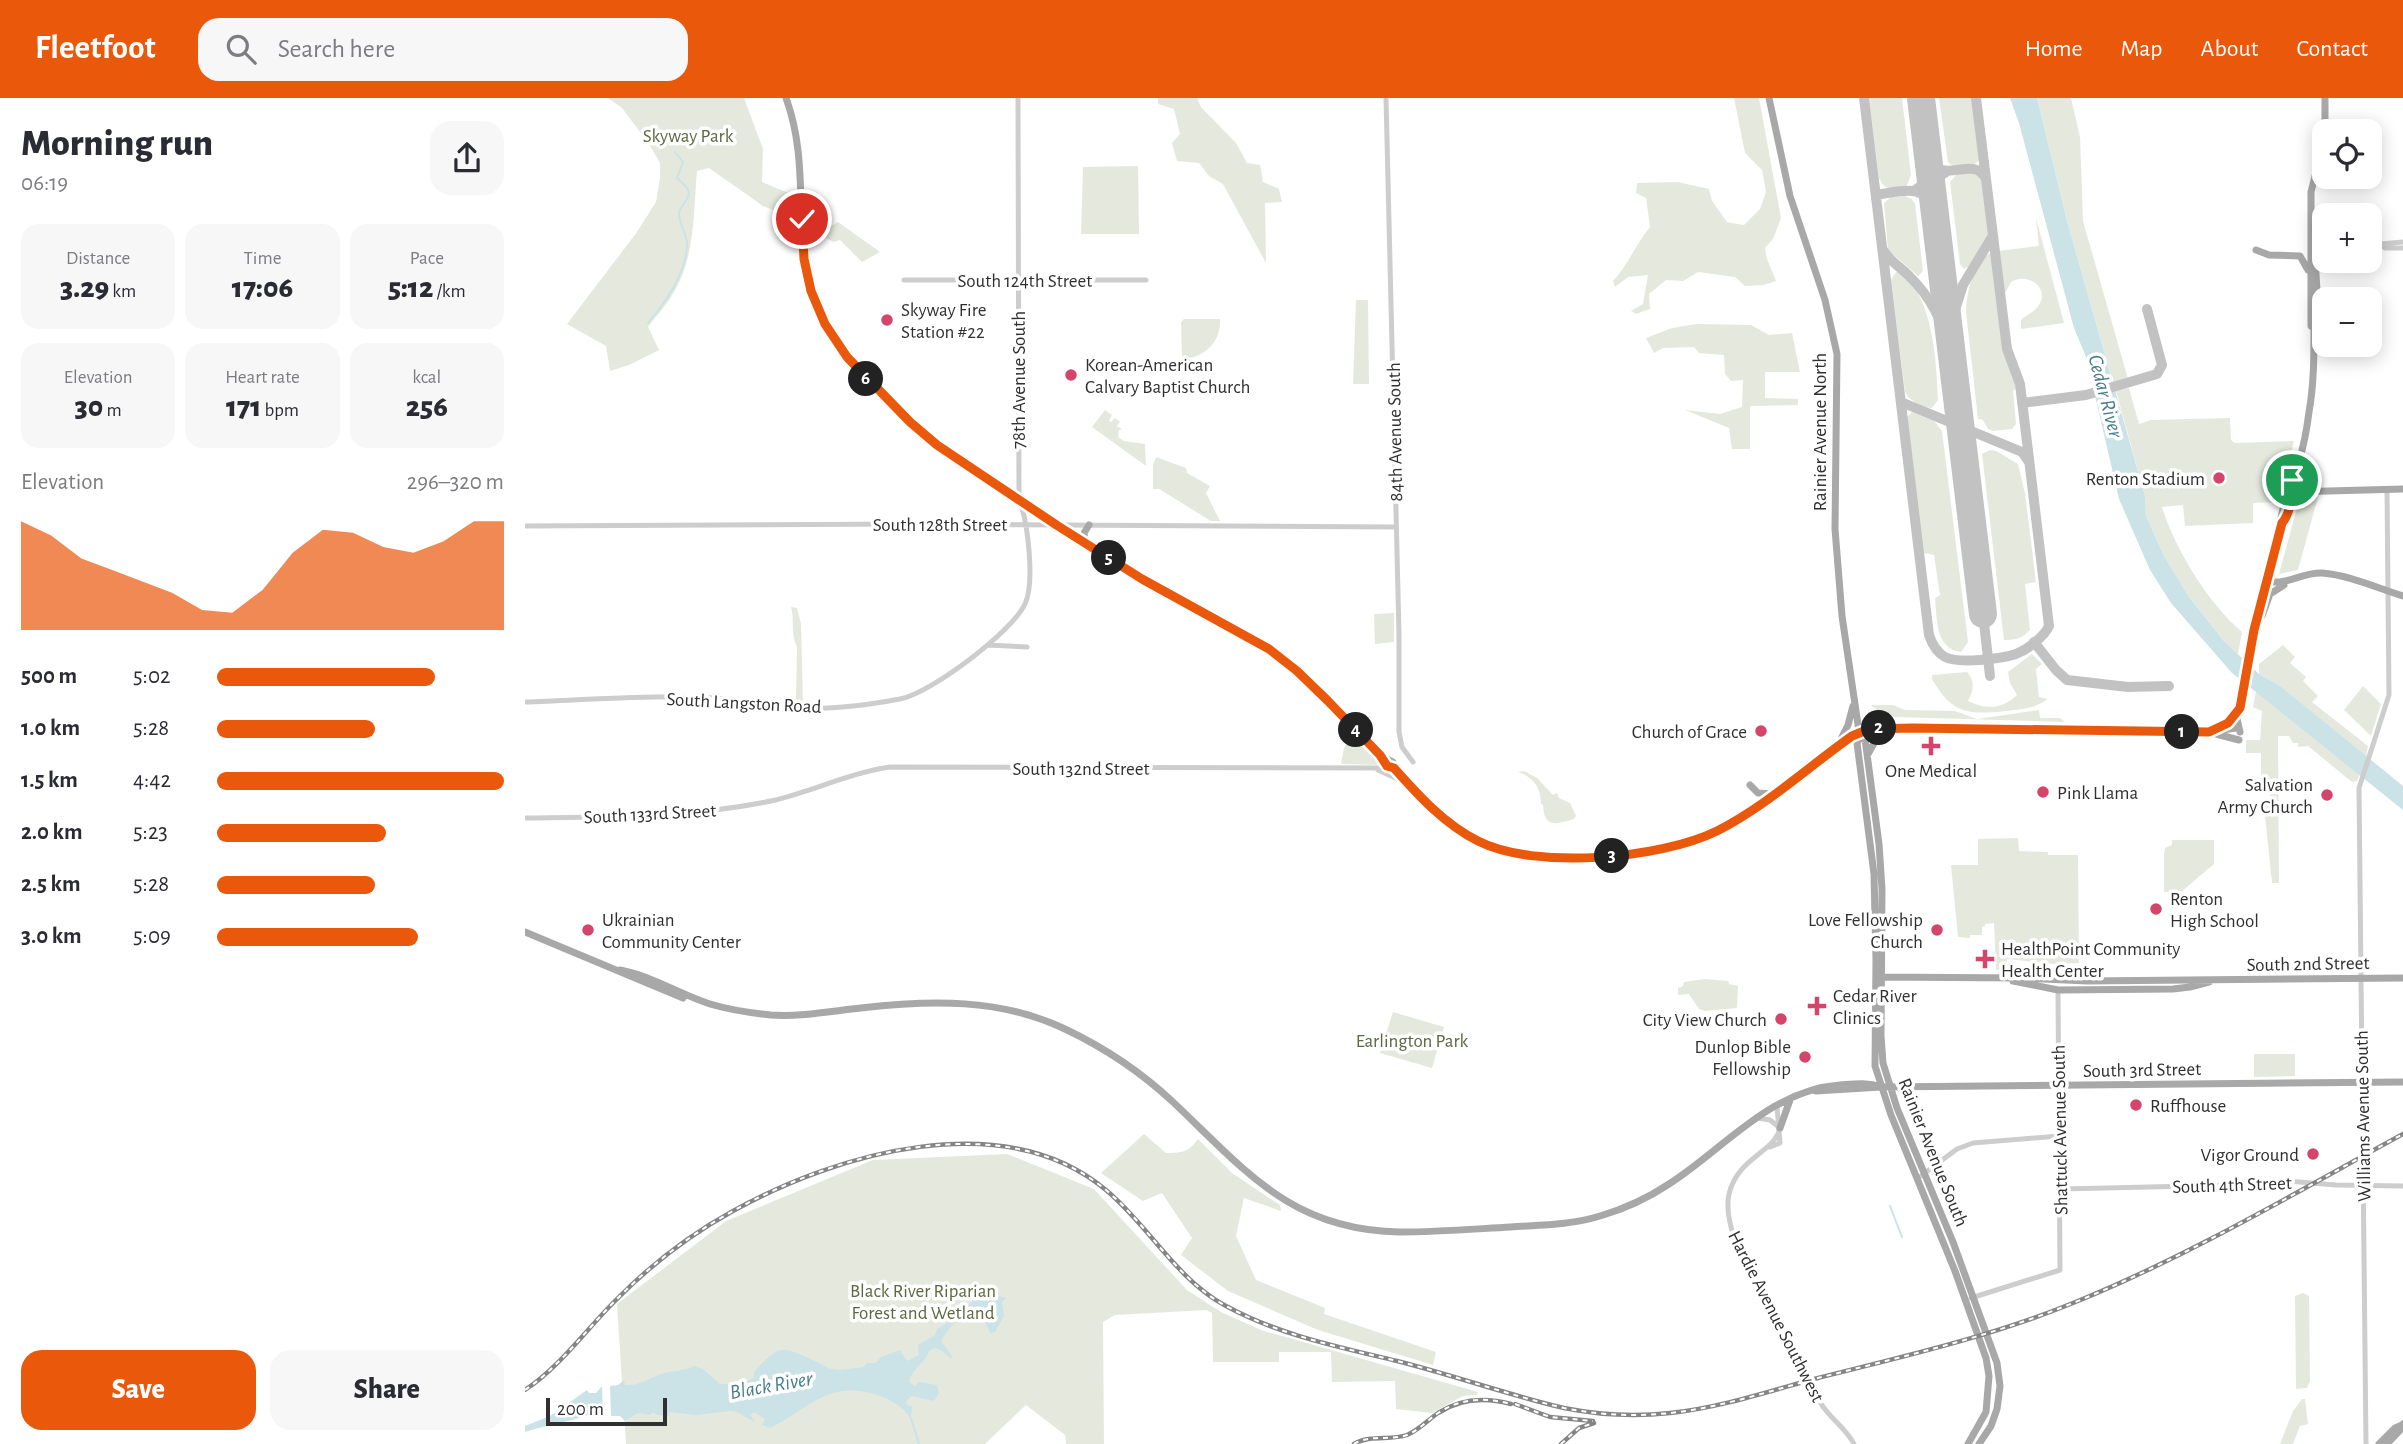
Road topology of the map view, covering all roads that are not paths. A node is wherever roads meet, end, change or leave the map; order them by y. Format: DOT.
graph roads {
  1 [pos="786,98"];
  2 [pos="1018,98"];
  3 [pos="1386,98"];
  4 [pos="1769,98"];
  5 [pos="2325,98"];
  6 [pos="2325,119"];
  7 [pos="2312,188"];
  8 [pos="2382,244"];
  9 [pos="2403,245"];
  10 [pos="2382,246"];
  11 [pos="2312,248"];
  12 [pos="2256,250"];
  13 [pos="2310,274"];
  14 [pos="904,280"];
  15 [pos="1146,280"];
  16 [pos="1018,281"];
  17 [pos="2312,327"];
  18 [pos="2313,357"];
  19 [pos="2300,466"];
  20 [pos="2387,489"];
  21 [pos="2403,489"];
  22 [pos="2314,491"];
  23 [pos="2291,492"];
  24 [pos="1019,500"];
  25 [pos="1027,524"];
  26 [pos="1056,524"];
  27 [pos="1090,525"];
  28 [pos="525,526"];
  29 [pos="1396,527"];
  30 [pos="1086,543"];
  31 [pos="2300,577"];
  32 [pos="2267,581"];
  33 [pos="2388,591"];
  34 [pos="2403,596"];
  35 [pos="988,645"];
  36 [pos="1027,647"];
  37 [pos="2250,650"];
  38 [pos="1854,698"];
  39 [pos="525,702"];
  40 [pos="2240,708"];
  41 [pos="1897,728"];
  42 [pos="2238,729"];
  43 [pos="2209,732"];
  44 [pos="2220,734"];
  45 [pos="1860,735"];
  46 [pos="1838,746"];
  47 [pos="1863,756"];
  48 [pos="1413,762"];
  49 [pos="1394,768"];
  50 [pos="1375,769"];
  51 [pos="1406,782"];
  52 [pos="1749,785"];
  53 [pos="1775,794"];
  54 [pos="773,800"];
  55 [pos="525,818"];
  56 [pos="525,932"];
  57 [pos="1879,977"];
  58 [pos="1983,978"];
  59 [pos="2403,978"];
  60 [pos="2361,979"];
  61 [pos="2213,980"];
  62 [pos="2058,990"];
  63 [pos="2362,1082"];
  64 [pos="2403,1082"];
  65 [pos="2059,1086"];
  66 [pos="1881,1087"];
  67 [pos="1890,1087"];
  68 [pos="1908,1087"];
  69 [pos="1791,1099"];
  70 [pos="1777,1106"];
  71 [pos="1897,1108"];
  72 [pos="1756,1117"];
  73 [pos="1780,1128"];
  74 [pos="2059,1136"];
  75 [pos="1764,1150"];
  76 [pos="1925,1173"];
  77 [pos="1918,1178"];
  78 [pos="2363,1185"];
  79 [pos="2403,1186"];
  80 [pos="2064,1189"];
  81 [pos="1974,1297"];
  82 [pos="1965,1299"];
  83 [pos="2402,1425"];
  84 [pos="1854,1444"];
  85 [pos="1968,1444"];
  86 [pos="1979,1444"];
  87 [pos="2366,1444"];
  88 [pos="2379,1444"];
  89 [pos="2386,1444"];
  1 -- 24 [label="main road"];
  2 -- 16 [label="street, 78th Avenue South"];
  3 -- 29 [label="street, 84th Avenue South"];
  4 -- 38 [label="main road, Rainier Avenue North"];
  5 -- 6 [label="main road"];
  7 -- 11 [label="main road"];
  8 -- 9 [label="street"];
  9 -- 10 [label="street"];
  11 -- 13 [label="main road"];
  12 -- 13 [label="main road"];
  13 -- 17 [label="main road"];
  14 -- 16 [label="street, South 124th Street"];
  15 -- 16 [label="street, South 124th Street"];
  16 -- 24 [label="street, 78th Avenue South"];
  18 -- 19 [label="main road"];
  19 -- 22 [label="main road"];
  19 -- 23 [label="main road"];
  20 -- 21 [label="main road"];
  20 -- 22 [label="main road"];
  20 -- 33 [label="street, Williams Avenue South"];
  22 -- 23 [label="main road"];
  23 -- 32 [label="main road"];
  24 -- 25 [label="street, 78th Avenue South"];
  24 -- 26 [label="main road"];
  25 -- 26 [label="street, South 128th Street"];
  25 -- 28 [label="street, South 128th Street"];
  25 -- 35 [label="street, 78th Avenue South"];
  26 -- 27 [label="street, South 128th Street"];
  26 -- 30 [label="main road"];
  27 -- 29 [label="street, South 128th Street"];
  27 -- 30 [label="main road"];
  29 -- 48 [label="street, 84th Avenue South"];
  30 -- 49 [label="main road"];
  31 -- 32 [label="main road"];
  31 -- 33 [label="main road"];
  31 -- 37 [label="main road"];
  32 -- 37 [label="main road"];
  33 -- 34 [label="main road"];
  33 -- 60 [label="street, Williams Avenue South"];
  35 -- 36 [label="street"];
  35 -- 39 [label="street, South Langston Road"];
  37 -- 40 [label="main road"];
  38 -- 45 [label="main road, Rainier Avenue North"];
  38 -- 46 [label="main road"];
  40 -- 42 [label="main road"];
  40 -- 43 [label="main road"];
  41 -- 43 [label="main road"];
  41 -- 45 [label="main road"];
  41 -- 47 [label="main road"];
  42 -- 43 [label="main road"];
  42 -- 44 [label="main road"];
  42 -- 44 [label="main road"];
  43 -- 44 [label="main road"];
  45 -- 46 [label="main road"];
  45 -- 47 [label="main road, Rainier Avenue South"];
  46 -- 47 [label="main road"];
  46 -- 53 [label="main road"];
  47 -- 57 [label="main road, Rainier Avenue South"];
  49 -- 50 [label="street, South 132nd Street"];
  49 -- 51 [label="main road"];
  50 -- 51 [label="street"];
  50 -- 54 [label="street, South 132nd Street"];
  51 -- 53 [label="main road"];
  52 -- 53 [label="main road"];
  54 -- 55 [label="street, South 133rd Street"];
  56 -- 72 [label="main road, South 3rd Street"];
  57 -- 58 [label="main road, South 2nd Street"];
  57 -- 66 [label="main road, Rainier Avenue South"];
  57 -- 67 [label="main road, Rainier Avenue South"];
  58 -- 61 [label="main road, South 2nd Street"];
  58 -- 62 [label="main road, South 2nd Street"];
  59 -- 60 [label="main road, South 2nd Street"];
  60 -- 61 [label="main road, South 2nd Street"];
  60 -- 63 [label="street, Williams Avenue South"];
  61 -- 62 [label="main road, South 2nd Street"];
  62 -- 65 [label="street, Shattuck Avenue South"];
  63 -- 64 [label="main road, South 3rd Street"];
  63 -- 65 [label="main road, South 3rd Street"];
  63 -- 78 [label="street, Williams Avenue South"];
  65 -- 68 [label="main road, South 3rd Street"];
  65 -- 74 [label="street, Shattuck Avenue South"];
  66 -- 67 [label="main road, South 3rd Street"];
  66 -- 69 [label="main road, South 3rd Street"];
  66 -- 77 [label="main road, Rainier Avenue South"];
  67 -- 68 [label="main road, South 3rd Street"];
  67 -- 71 [label="main road, Rainier Avenue South"];
  68 -- 71 [label="main road"];
  69 -- 70 [label="main road, South 3rd Street"];
  69 -- 73 [label="main road"];
  70 -- 72 [label="main road, South 3rd Street"];
  70 -- 73 [label="street, Hardie Avenue Southwest"];
  71 -- 76 [label="main road, Rainier Avenue South"];
  72 -- 73 [label="street"];
  73 -- 75 [label="street, Hardie Avenue Southwest"];
  73 -- 75 [label="street, Hardie Avenue Southwest"];
  74 -- 76 [label="street"];
  74 -- 80 [label="street, Shattuck Avenue South"];
  75 -- 84 [label="street, Hardie Avenue Southwest"];
  76 -- 77 [label="street"];
  76 -- 81 [label="main road, Rainier Avenue South"];
  77 -- 82 [label="main road, Rainier Avenue South"];
  78 -- 79 [label="street, South 4th Street"];
  78 -- 80 [label="street, South 4th Street"];
  78 -- 87 [label="street, Williams Avenue South"];
  80 -- 81 [label="street, Shattuck Avenue South"];
  81 -- 82 [label="street"];
  81 -- 86 [label="main road, Rainier Avenue South"];
  82 -- 85 [label="main road, Rainier Avenue South"];
  83 -- 88 [label="main road"];
  83 -- 89 [label="main road"];
}
